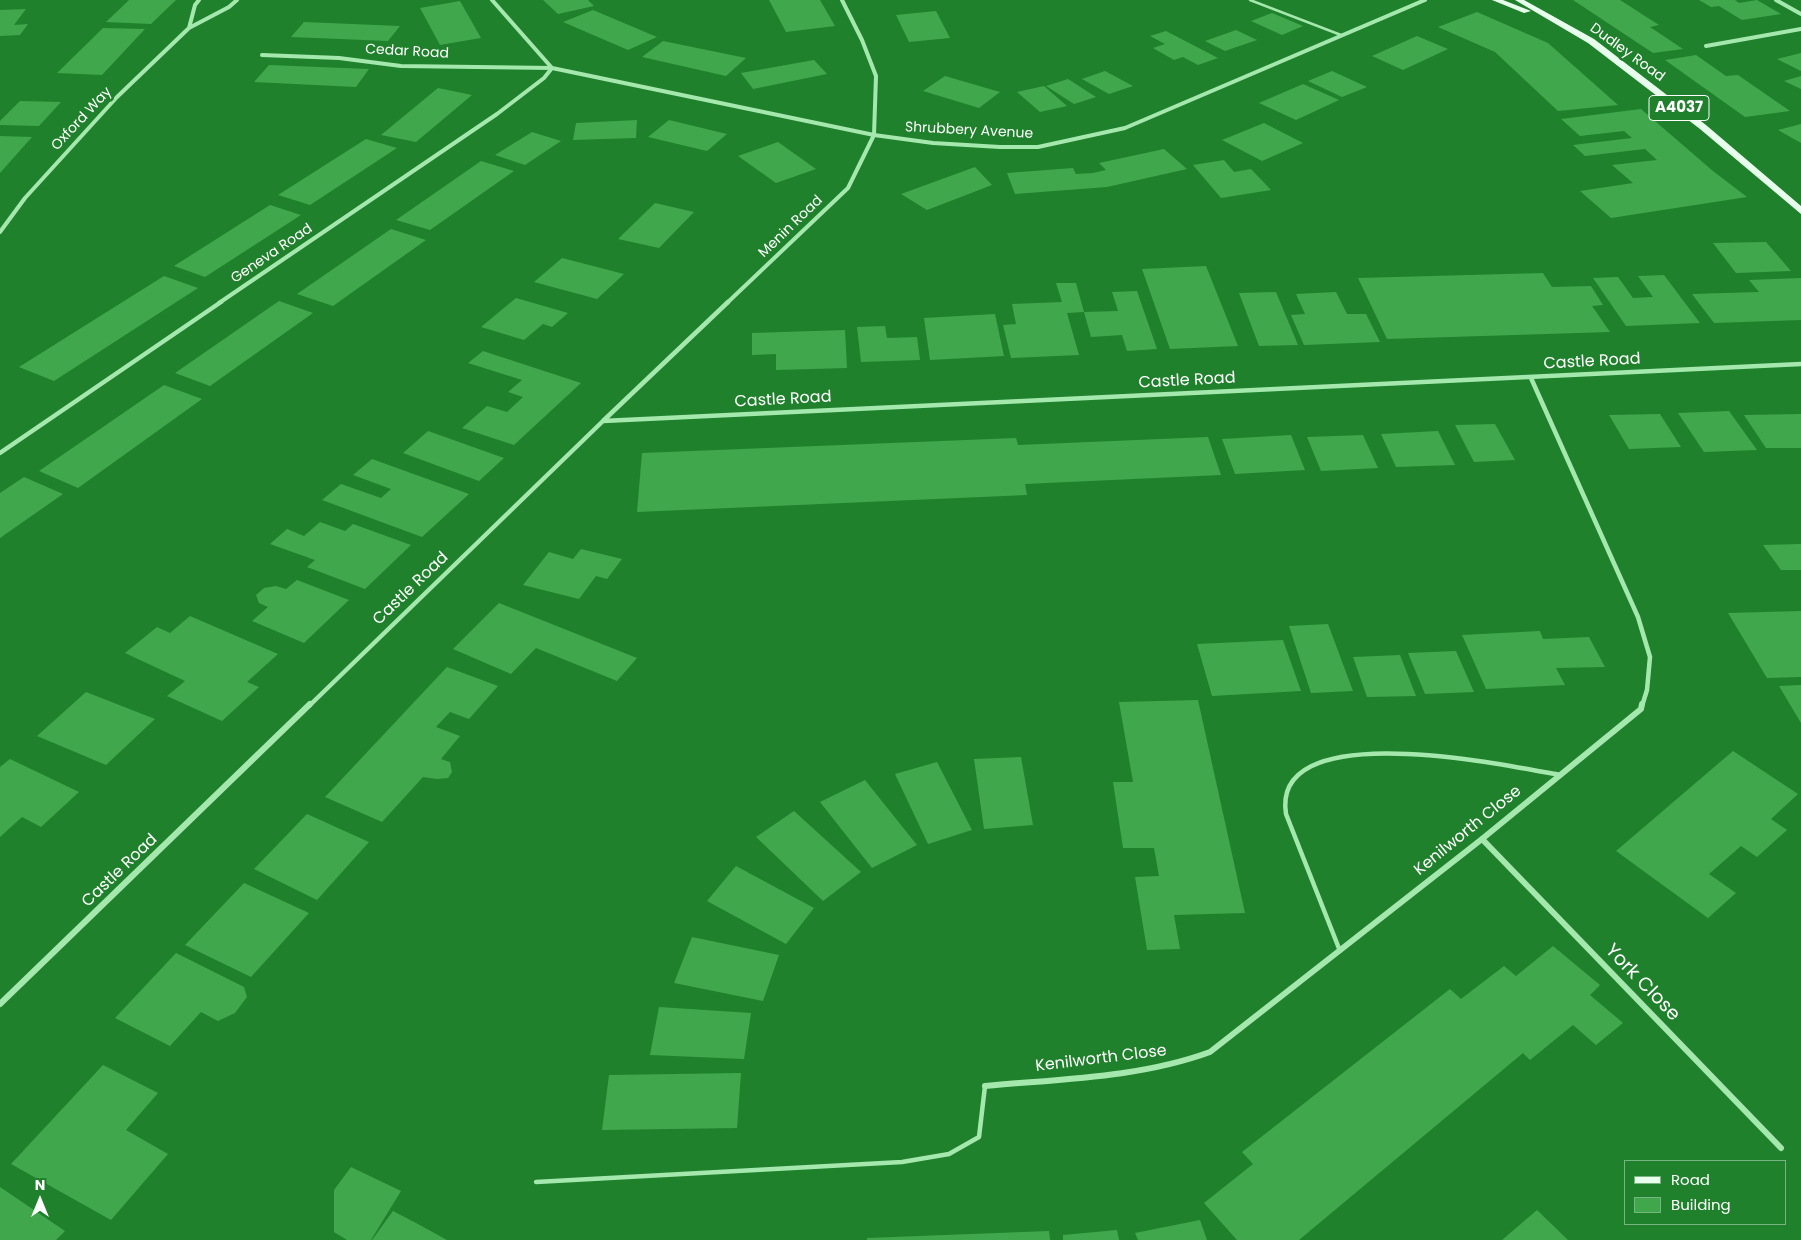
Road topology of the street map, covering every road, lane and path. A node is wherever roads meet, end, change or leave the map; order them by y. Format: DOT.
graph roads {
  1 [pos="199,0"];
  2 [pos="237,0"];
  3 [pos="492,0"];
  4 [pos="842,0"];
  5 [pos="1250,0"];
  6 [pos="1425,0"];
  7 [pos="1496,0"];
  8 [pos="1519,0"];
  9 [pos="1776,0"];
  10 [pos="1801,14"];
  11 [pos="1548,18"];
  12 [pos="189,28"];
  13 [pos="1801,29"];
  14 [pos="1341,35"];
  15 [pos="1706,46"];
  16 [pos="262,55"];
  17 [pos="552,68"];
  18 [pos="874,136"];
  19 [pos="1801,211"];
  20 [pos="0,232"];
  21 [pos="1801,364"];
  22 [pos="1531,378"];
  23 [pos="603,421"];
  24 [pos="0,453"];
  25 [pos="1560,775"];
  26 [pos="1482,839"];
  27 [pos="1340,951"];
  28 [pos="0,1004"];
  29 [pos="985,1086"];
  30 [pos="1781,1148"];
  31 [pos="536,1182"];
  1 -- 12 [label="street"];
  2 -- 12 [label="street, Oxford Way"];
  3 -- 17 [label="street"];
  4 -- 18 [label="street, Menin Road"];
  5 -- 14 [label="lane"];
  6 -- 14 [label="street, Shrubbery Avenue"];
  7 -- 11 [label="main road, Dudley Road / A4037"];
  8 -- 11 [label="main road, Dudley Road / A4037"];
  9 -- 10 [label="street"];
  11 -- 19 [label="main road, Dudley Road / A4037"];
  12 -- 20 [label="street, Oxford Way"];
  13 -- 15 [label="street"];
  14 -- 18 [label="street, Shrubbery Avenue"];
  16 -- 17 [label="street, Cedar Road"];
  17 -- 18 [label="street, Shrubbery Avenue"];
  17 -- 24 [label="street, Geneva Road"];
  18 -- 23 [label="street, Menin Road"];
  21 -- 22 [label="street, Castle Road"];
  22 -- 23 [label="street, Castle Road"];
  22 -- 25 [label="street, Kenilworth Close"];
  23 -- 28 [label="street, Castle Road"];
  25 -- 26 [label="street, Kenilworth Close"];
  25 -- 27 [label="lane"];
  26 -- 27 [label="street, Kenilworth Close"];
  26 -- 30 [label="street, York Close"];
  27 -- 29 [label="street, Kenilworth Close"];
  29 -- 31 [label="lane"];
}
